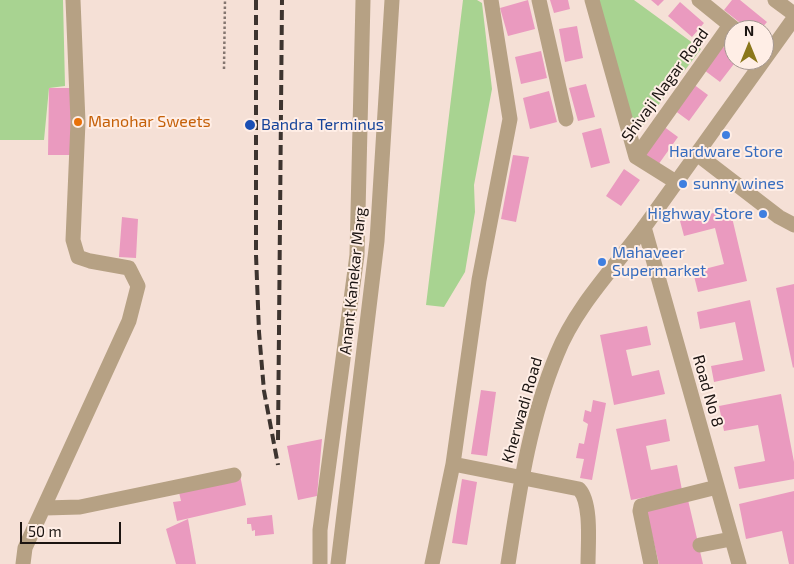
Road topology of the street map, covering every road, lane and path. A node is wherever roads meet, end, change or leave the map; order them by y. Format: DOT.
graph roads {
  1 [pos="73,0"];
  2 [pos="225,0"];
  3 [pos="363,0"];
  4 [pos="392,0"];
  5 [pos="491,0"];
  6 [pos="539,0"];
  7 [pos="592,0"];
  8 [pos="700,0"];
  9 [pos="775,0"];
  10 [pos="794,16"];
  11 [pos="724,20"];
  12 [pos="724,40"];
  13 [pos="774,44"];
  14 [pos="224,69"];
  15 [pos="756,70"];
  16 [pos="566,120"];
  17 [pos="697,154"];
  18 [pos="636,157"];
  19 [pos="676,182"];
  20 [pos="794,225"];
  21 [pos="644,227"];
  22 [pos="453,464"];
  23 [pos="234,475"];
  24 [pos="521,477"];
  25 [pos="717,487"];
  26 [pos="45,508"];
  27 [pos="731,538"];
  28 [pos="700,545"];
  29 [pos="23,564"];
  30 [pos="320,564"];
  31 [pos="338,564"];
  32 [pos="432,564"];
  33 [pos="508,564"];
  34 [pos="588,564"];
  35 [pos="651,564"];
  36 [pos="739,564"];
  1 -- 26 [label="street"];
  2 -- 14 [label="path"];
  3 -- 30 [label="street, Anant Kanekar Marg"];
  4 -- 31 [label="street, Anant Kanekar Marg"];
  5 -- 22 [label="street"];
  6 -- 16 [label="street"];
  7 -- 18 [label="street, Shivaji Nagar Road"];
  8 -- 11 [label="street, Shivaji Nagar Road"];
  9 -- 10 [label="street"];
  10 -- 13 [label="street, Kherwadi Road"];
  12 -- 18 [label="street, Shivaji Nagar Road"];
  15 -- 17 [label="street, Kherwadi Road"];
  17 -- 19 [label="street, Kherwadi Road"];
  17 -- 20 [label="street"];
  18 -- 19 [label="street"];
  19 -- 21 [label="street, Kherwadi Road"];
  21 -- 24 [label="street, Kherwadi Road"];
  21 -- 25 [label="street, Road No 8"];
  22 -- 24 [label="street"];
  22 -- 32 [label="street"];
  23 -- 26 [label="street"];
  24 -- 33 [label="street, Kherwadi Road"];
  24 -- 34 [label="street"];
  25 -- 27 [label="street, Road No 8"];
  25 -- 35 [label="street"];
  26 -- 29 [label="street"];
  27 -- 28 [label="street"];
  27 -- 36 [label="street, Road No 8"];
}
